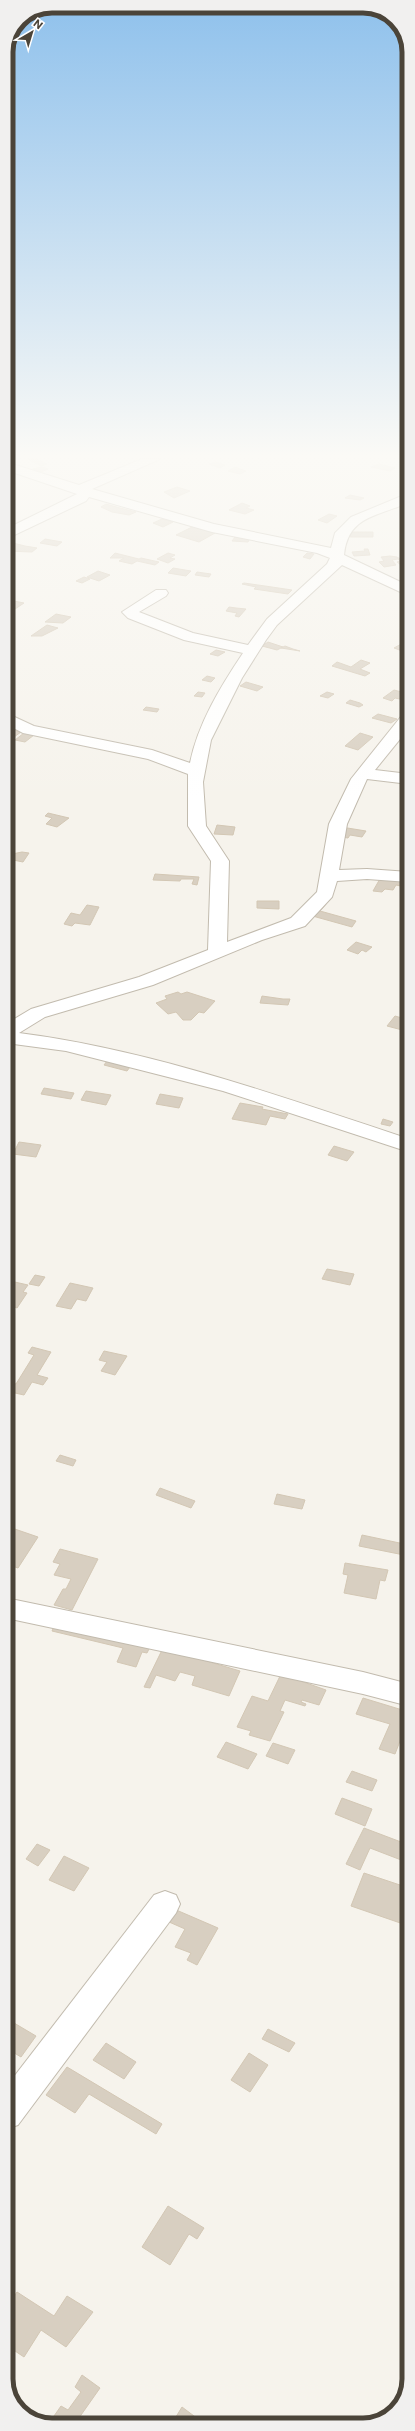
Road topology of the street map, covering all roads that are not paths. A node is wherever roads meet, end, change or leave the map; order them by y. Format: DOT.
graph roads {
  1 [pos="327,572"];
  2 [pos="368,572"];
  3 [pos="402,589"];
  4 [pos="161,593"];
  5 [pos="252,650"];
  6 [pos="13,722"];
  7 [pos="402,726"];
  8 [pos="197,771"];
  9 [pos="363,774"];
  10 [pos="402,778"];
  11 [pos="329,876"];
  12 [pos="402,876"];
  13 [pos="216,953"];
  14 [pos="13,1028"];
  15 [pos="13,1038"];
  16 [pos="402,1144"];
  17 [pos="13,1609"];
  18 [pos="402,1693"];
  19 [pos="165,1904"];
  20 [pos="13,2105"];
  1 -- 5 [label="street"];
  2 -- 3 [label="street"];
  4 -- 5 [label="street"];
  5 -- 8 [label="street"];
  6 -- 8 [label="street"];
  7 -- 9 [label="street"];
  8 -- 13 [label="street"];
  9 -- 10 [label="street"];
  9 -- 11 [label="street"];
  11 -- 12 [label="street"];
  11 -- 13 [label="street"];
  13 -- 14 [label="street"];
  15 -- 16 [label="street"];
  17 -- 18 [label="street"];
  19 -- 20 [label="street"];
}
